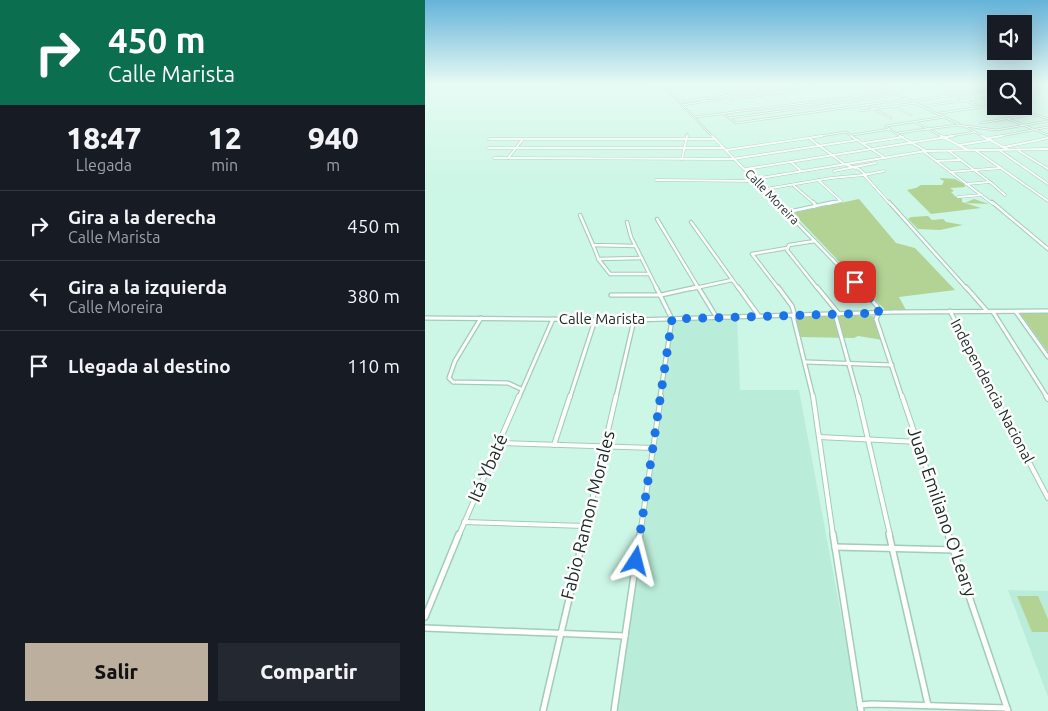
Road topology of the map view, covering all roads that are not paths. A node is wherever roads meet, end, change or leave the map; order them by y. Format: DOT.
graph roads {
  1 [pos="694,117"];
  2 [pos="736,117"];
  3 [pos="779,117"];
  4 [pos="944,117"];
  5 [pos="945,117"];
  6 [pos="1013,117"];
  7 [pos="729,118"];
  8 [pos="1008,118"];
  9 [pos="1048,119"];
  10 [pos="915,122"];
  11 [pos="962,125"];
  12 [pos="1024,125"];
  13 [pos="1048,127"];
  14 [pos="891,129"];
  15 [pos="929,129"];
  16 [pos="996,130"];
  17 [pos="1035,130"];
  18 [pos="975,132"];
  19 [pos="687,134"];
  20 [pos="898,134"];
  21 [pos="1008,135"];
  22 [pos="851,136"];
  23 [pos="903,137"];
  24 [pos="944,137"];
  25 [pos="809,138"];
  26 [pos="1048,138"];
  27 [pos="489,139"];
  28 [pos="524,139"];
  29 [pos="686,139"];
  30 [pos="716,139"];
  31 [pos="989,139"];
  32 [pos="858,140"];
  33 [pos="912,142"];
  34 [pos="863,143"];
  35 [pos="959,145"];
  36 [pos="819,146"];
  37 [pos="1004,147"];
  38 [pos="488,148"];
  39 [pos="517,148"];
  40 [pos="684,148"];
  41 [pos="726,149"];
  42 [pos="871,149"];
  43 [pos="948,150"];
  44 [pos="969,150"];
  45 [pos="975,150"];
  46 [pos="999,150"];
  47 [pos="1008,150"];
  48 [pos="1015,150"];
  49 [pos="1048,150"];
  50 [pos="925,151"];
  51 [pos="831,155"];
  52 [pos="494,158"];
  53 [pos="508,158"];
  54 [pos="885,158"];
  55 [pos="682,159"];
  56 [pos="735,159"];
  57 [pos="961,160"];
  58 [pos="936,161"];
  59 [pos="791,162"];
  60 [pos="875,163"];
  61 [pos="843,164"];
  62 [pos="830,167"];
  63 [pos="853,167"];
  64 [pos="1002,168"];
  65 [pos="745,169"];
  66 [pos="1048,169"];
  67 [pos="802,171"];
  68 [pos="834,171"];
  69 [pos="975,171"];
  70 [pos="884,172"];
  71 [pos="950,172"];
  72 [pos="865,175"];
  73 [pos="842,177"];
  74 [pos="656,180"];
  75 [pos="755,180"];
  76 [pos="818,180"];
  77 [pos="990,182"];
  78 [pos="793,184"];
  79 [pos="965,184"];
  80 [pos="1048,184"];
  81 [pos="765,190"];
  82 [pos="982,195"];
  83 [pos="1005,195"];
  84 [pos="958,197"];
  85 [pos="1048,201"];
  86 [pos="815,207"];
  87 [pos="787,212"];
  88 [pos="580,215"];
  89 [pos="657,219"];
  90 [pos="627,222"];
  91 [pos="691,222"];
  92 [pos="815,241"];
  93 [pos="593,245"];
  94 [pos="635,246"];
  95 [pos="787,248"];
  96 [pos="1048,249"];
  97 [pos="642,258"];
  98 [pos="598,259"];
  99 [pos="649,274"];
  100 [pos="732,280"];
  101 [pos="698,287"];
  102 [pos="611,295"];
  103 [pos="661,295"];
  104 [pos="987,311"];
  105 [pos="993,311"];
  106 [pos="1015,311"];
  107 [pos="1048,311"];
  108 [pos="950,312"];
  109 [pos="879,313"];
  110 [pos="835,314"];
  111 [pos="840,314"];
  112 [pos="759,316"];
  113 [pos="794,316"];
  114 [pos="425,318"];
  115 [pos="481,318"];
  116 [pos="717,318"];
  117 [pos="672,319"];
  118 [pos="553,320"];
  119 [pos="595,320"];
  120 [pos="634,320"];
  121 [pos="1048,357"];
  122 [pos="806,362"];
  123 [pos="850,364"];
  124 [pos="892,365"];
  125 [pos="521,389"];
  126 [pos="1048,399"];
  127 [pos="819,437"];
  128 [pos="867,439"];
  129 [pos="919,442"];
  130 [pos="499,443"];
  131 [pos="554,445"];
  132 [pos="605,446"];
  133 [pos="654,448"];
  134 [pos="1048,498"];
  135 [pos="463,522"];
  136 [pos="585,526"];
  137 [pos="835,547"];
  138 [pos="894,550"];
  139 [pos="955,550"];
  140 [pos="425,617"];
  141 [pos="425,628"];
  142 [pos="560,632"];
  143 [pos="625,636"];
  144 [pos="928,705"];
  145 [pos="861,708"];
  146 [pos="1008,709"];
  147 [pos="543,711"];
  148 [pos="614,711"];
  1 -- 30 [label="street, Calle Moreira"];
  2 -- 7 [label="street"];
  3 -- 7 [label="street"];
  4 -- 10 [label="street"];
  5 -- 11 [label="street"];
  6 -- 8 [label="street"];
  8 -- 12 [label="street"];
  8 -- 16 [label="street"];
  9 -- 12 [label="street"];
  10 -- 14 [label="street"];
  10 -- 15 [label="street"];
  11 -- 15 [label="street"];
  11 -- 16 [label="street"];
  11 -- 18 [label="street"];
  12 -- 16 [label="street"];
  12 -- 17 [label="street"];
  13 -- 17 [label="street"];
  14 -- 20 [label="street"];
  14 -- 22 [label="street"];
  15 -- 20 [label="street"];
  15 -- 24 [label="street"];
  16 -- 21 [label="street"];
  17 -- 21 [label="street"];
  17 -- 26 [label="street"];
  18 -- 24 [label="street"];
  18 -- 31 [label="street"];
  19 -- 29 [label="street"];
  20 -- 23 [label="street"];
  21 -- 31 [label="street"];
  22 -- 25 [label="street"];
  22 -- 32 [label="street"];
  23 -- 33 [label="street"];
  23 -- 34 [label="street"];
  24 -- 33 [label="street"];
  24 -- 35 [label="street"];
  25 -- 36 [label="street"];
  25 -- 41 [label="street"];
  26 -- 37 [label="street"];
  27 -- 28 [label="street"];
  28 -- 29 [label="street"];
  28 -- 39 [label="street"];
  29 -- 30 [label="street"];
  29 -- 40 [label="street"];
  30 -- 41 [label="street, Calle Moreira"];
  31 -- 35 [label="street"];
  31 -- 37 [label="street"];
  32 -- 34 [label="street"];
  32 -- 36 [label="street"];
  33 -- 42 [label="street"];
  33 -- 50 [label="street"];
  34 -- 42 [label="street"];
  35 -- 44 [label="street"];
  36 -- 51 [label="street"];
  36 -- 56 [label="street"];
  37 -- 47 [label="street"];
  38 -- 39 [label="street"];
  39 -- 40 [label="street"];
  39 -- 53 [label="street"];
  40 -- 41 [label="street"];
  40 -- 55 [label="street"];
  41 -- 56 [label="street, Calle Moreira"];
  42 -- 51 [label="street"];
  42 -- 54 [label="street"];
  43 -- 44 [label="street"];
  43 -- 50 [label="street"];
  43 -- 57 [label="street"];
  44 -- 45 [label="street"];
  45 -- 46 [label="street"];
  45 -- 64 [label="street"];
  46 -- 47 [label="street"];
  46 -- 80 [label="street"];
  47 -- 48 [label="street"];
  48 -- 49 [label="street"];
  48 -- 66 [label="street"];
  50 -- 54 [label="street"];
  50 -- 58 [label="street"];
  51 -- 59 [label="street"];
  51 -- 61 [label="street"];
  52 -- 53 [label="street"];
  53 -- 55 [label="street"];
  54 -- 61 [label="street"];
  55 -- 56 [label="street"];
  56 -- 65 [label="street, Calle Moreira"];
  57 -- 58 [label="street"];
  57 -- 69 [label="street"];
  58 -- 71 [label="street"];
  59 -- 65 [label="street"];
  59 -- 67 [label="street"];
  60 -- 63 [label="street"];
  61 -- 62 [label="street"];
  61 -- 63 [label="street"];
  62 -- 67 [label="street"];
  62 -- 68 [label="street"];
  63 -- 68 [label="street"];
  63 -- 72 [label="street"];
  64 -- 69 [label="street"];
  64 -- 85 [label="street"];
  65 -- 75 [label="street, Calle Moreira"];
  67 -- 75 [label="street"];
  68 -- 73 [label="street"];
  69 -- 71 [label="street"];
  69 -- 77 [label="street"];
  70 -- 72 [label="street"];
  71 -- 79 [label="street"];
  72 -- 73 [label="street"];
  72 -- 104 [label="street"];
  73 -- 76 [label="street"];
  74 -- 75 [label="street"];
  75 -- 81 [label="street, Calle Moreira"];
  76 -- 78 [label="street"];
  76 -- 86 [label="street"];
  77 -- 79 [label="street"];
  77 -- 83 [label="street"];
  78 -- 81 [label="street"];
  78 -- 86 [label="street"];
  79 -- 82 [label="street"];
  81 -- 87 [label="street, Calle Moreira"];
  82 -- 84 [label="street"];
  82 -- 96 [label="street"];
  86 -- 87 [label="street"];
  87 -- 92 [label="street, Calle Moreira"];
  88 -- 93 [label="street"];
  89 -- 101 [label="street"];
  90 -- 94 [label="street"];
  91 -- 100 [label="street"];
  92 -- 95 [label="street"];
  92 -- 109 [label="street, Calle Moreira"];
  93 -- 94 [label="street"];
  93 -- 98 [label="street"];
  94 -- 97 [label="street"];
  95 -- 111 [label="street"];
  95 -- 113 [label="street"];
  97 -- 98 [label="street"];
  97 -- 99 [label="street"];
  98 -- 99 [label="street"];
  99 -- 103 [label="street"];
  100 -- 101 [label="street"];
  100 -- 112 [label="street"];
  101 -- 103 [label="street"];
  101 -- 116 [label="street"];
  102 -- 103 [label="street"];
  103 -- 117 [label="street"];
  104 -- 105 [label="street, Calle Marista"];
  104 -- 108 [label="street, Calle Marista"];
  105 -- 106 [label="street, Calle Marista"];
  105 -- 126 [label="street"];
  106 -- 107 [label="street, Calle Marista"];
  106 -- 121 [label="street"];
  108 -- 109 [label="street, Calle Marista"];
  108 -- 134 [label="street, Independencia Nacional"];
  109 -- 111 [label="street, Calle Marista"];
  109 -- 124 [label="street, Juan Emiliano O'Leary"];
  110 -- 111 [label="street, Calle Marista"];
  110 -- 113 [label="street, Calle Marista"];
  110 -- 123 [label="street"];
  112 -- 113 [label="street, Calle Marista"];
  112 -- 116 [label="street, Calle Marista"];
  113 -- 122 [label="street"];
  114 -- 115 [label="street, Calle Marista"];
  115 -- 118 [label="street, Calle Marista"];
  115 -- 125 [label="street"];
  116 -- 117 [label="street, Calle Marista"];
  117 -- 120 [label="street, Calle Marista"];
  117 -- 133 [label="street"];
  118 -- 119 [label="street, Calle Marista"];
  118 -- 125 [label="street, Itá Ybaté"];
  119 -- 120 [label="street, Calle Marista"];
  119 -- 131 [label="street"];
  120 -- 132 [label="street, Fabio Ramon Morales"];
  122 -- 123 [label="street"];
  122 -- 127 [label="street"];
  123 -- 124 [label="street"];
  123 -- 128 [label="street"];
  124 -- 129 [label="street, Juan Emiliano O'Leary"];
  125 -- 130 [label="street, Itá Ybaté"];
  127 -- 128 [label="street"];
  127 -- 137 [label="street"];
  128 -- 129 [label="street"];
  128 -- 138 [label="street"];
  129 -- 139 [label="street, Juan Emiliano O'Leary"];
  130 -- 131 [label="street"];
  130 -- 135 [label="street, Itá Ybaté"];
  131 -- 132 [label="street"];
  132 -- 133 [label="street"];
  132 -- 136 [label="street, Fabio Ramon Morales"];
  133 -- 143 [label="street"];
  135 -- 136 [label="street"];
  135 -- 140 [label="street, Itá Ybaté"];
  136 -- 142 [label="street, Fabio Ramon Morales"];
  137 -- 138 [label="street"];
  137 -- 145 [label="street"];
  138 -- 139 [label="street"];
  138 -- 144 [label="street"];
  139 -- 146 [label="street, Juan Emiliano O'Leary"];
  141 -- 142 [label="street"];
  142 -- 143 [label="street"];
  142 -- 147 [label="street, Fabio Ramon Morales"];
  143 -- 148 [label="street"];
  144 -- 145 [label="street"];
  144 -- 146 [label="street"];
}
